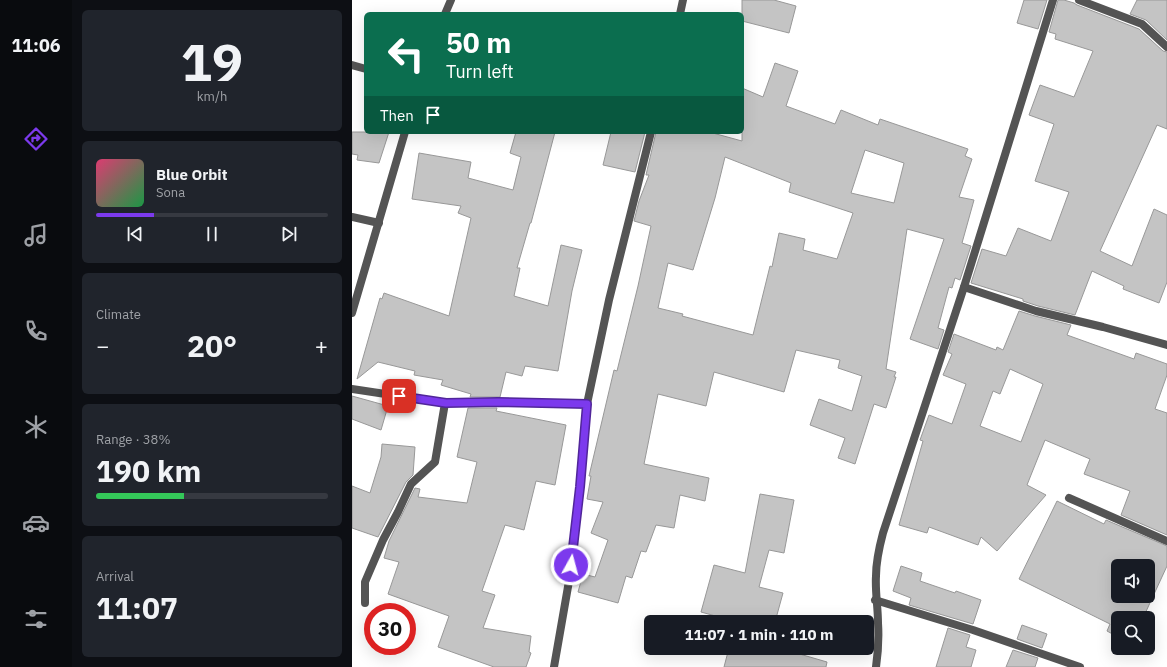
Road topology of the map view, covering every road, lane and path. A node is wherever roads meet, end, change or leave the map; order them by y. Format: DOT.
graph roads {
  1 [pos="451,0"];
  2 [pos="683,0"];
  3 [pos="1053,0"];
  4 [pos="1079,0"];
  5 [pos="446,12"];
  6 [pos="680,12"];
  7 [pos="1167,47"];
  8 [pos="352,65"];
  9 [pos="364,68"];
  10 [pos="404,134"];
  11 [pos="650,134"];
  12 [pos="352,217"];
  13 [pos="378,223"];
  14 [pos="964,287"];
  15 [pos="352,313"];
  16 [pos="1167,345"];
  17 [pos="352,389"];
  18 [pos="446,403"];
  19 [pos="587,404"];
  20 [pos="1069,498"];
  21 [pos="1167,541"];
  22 [pos="875,600"];
  23 [pos="365,603"];
  24 [pos="554,667"];
  25 [pos="876,667"];
  26 [pos="1080,667"];
  1 -- 5 [label="street"];
  2 -- 6 [label="street"];
  3 -- 14 [label="street"];
  4 -- 7 [label="street"];
  8 -- 9 [label="street"];
  10 -- 13 [label="street"];
  11 -- 19 [label="street"];
  12 -- 13 [label="street"];
  13 -- 15 [label="street"];
  14 -- 16 [label="street"];
  14 -- 22 [label="street"];
  17 -- 18 [label="street"];
  18 -- 19 [label="street"];
  18 -- 23 [label="street"];
  19 -- 24 [label="street"];
  20 -- 21 [label="street"];
  22 -- 25 [label="street"];
  22 -- 26 [label="street"];
}
